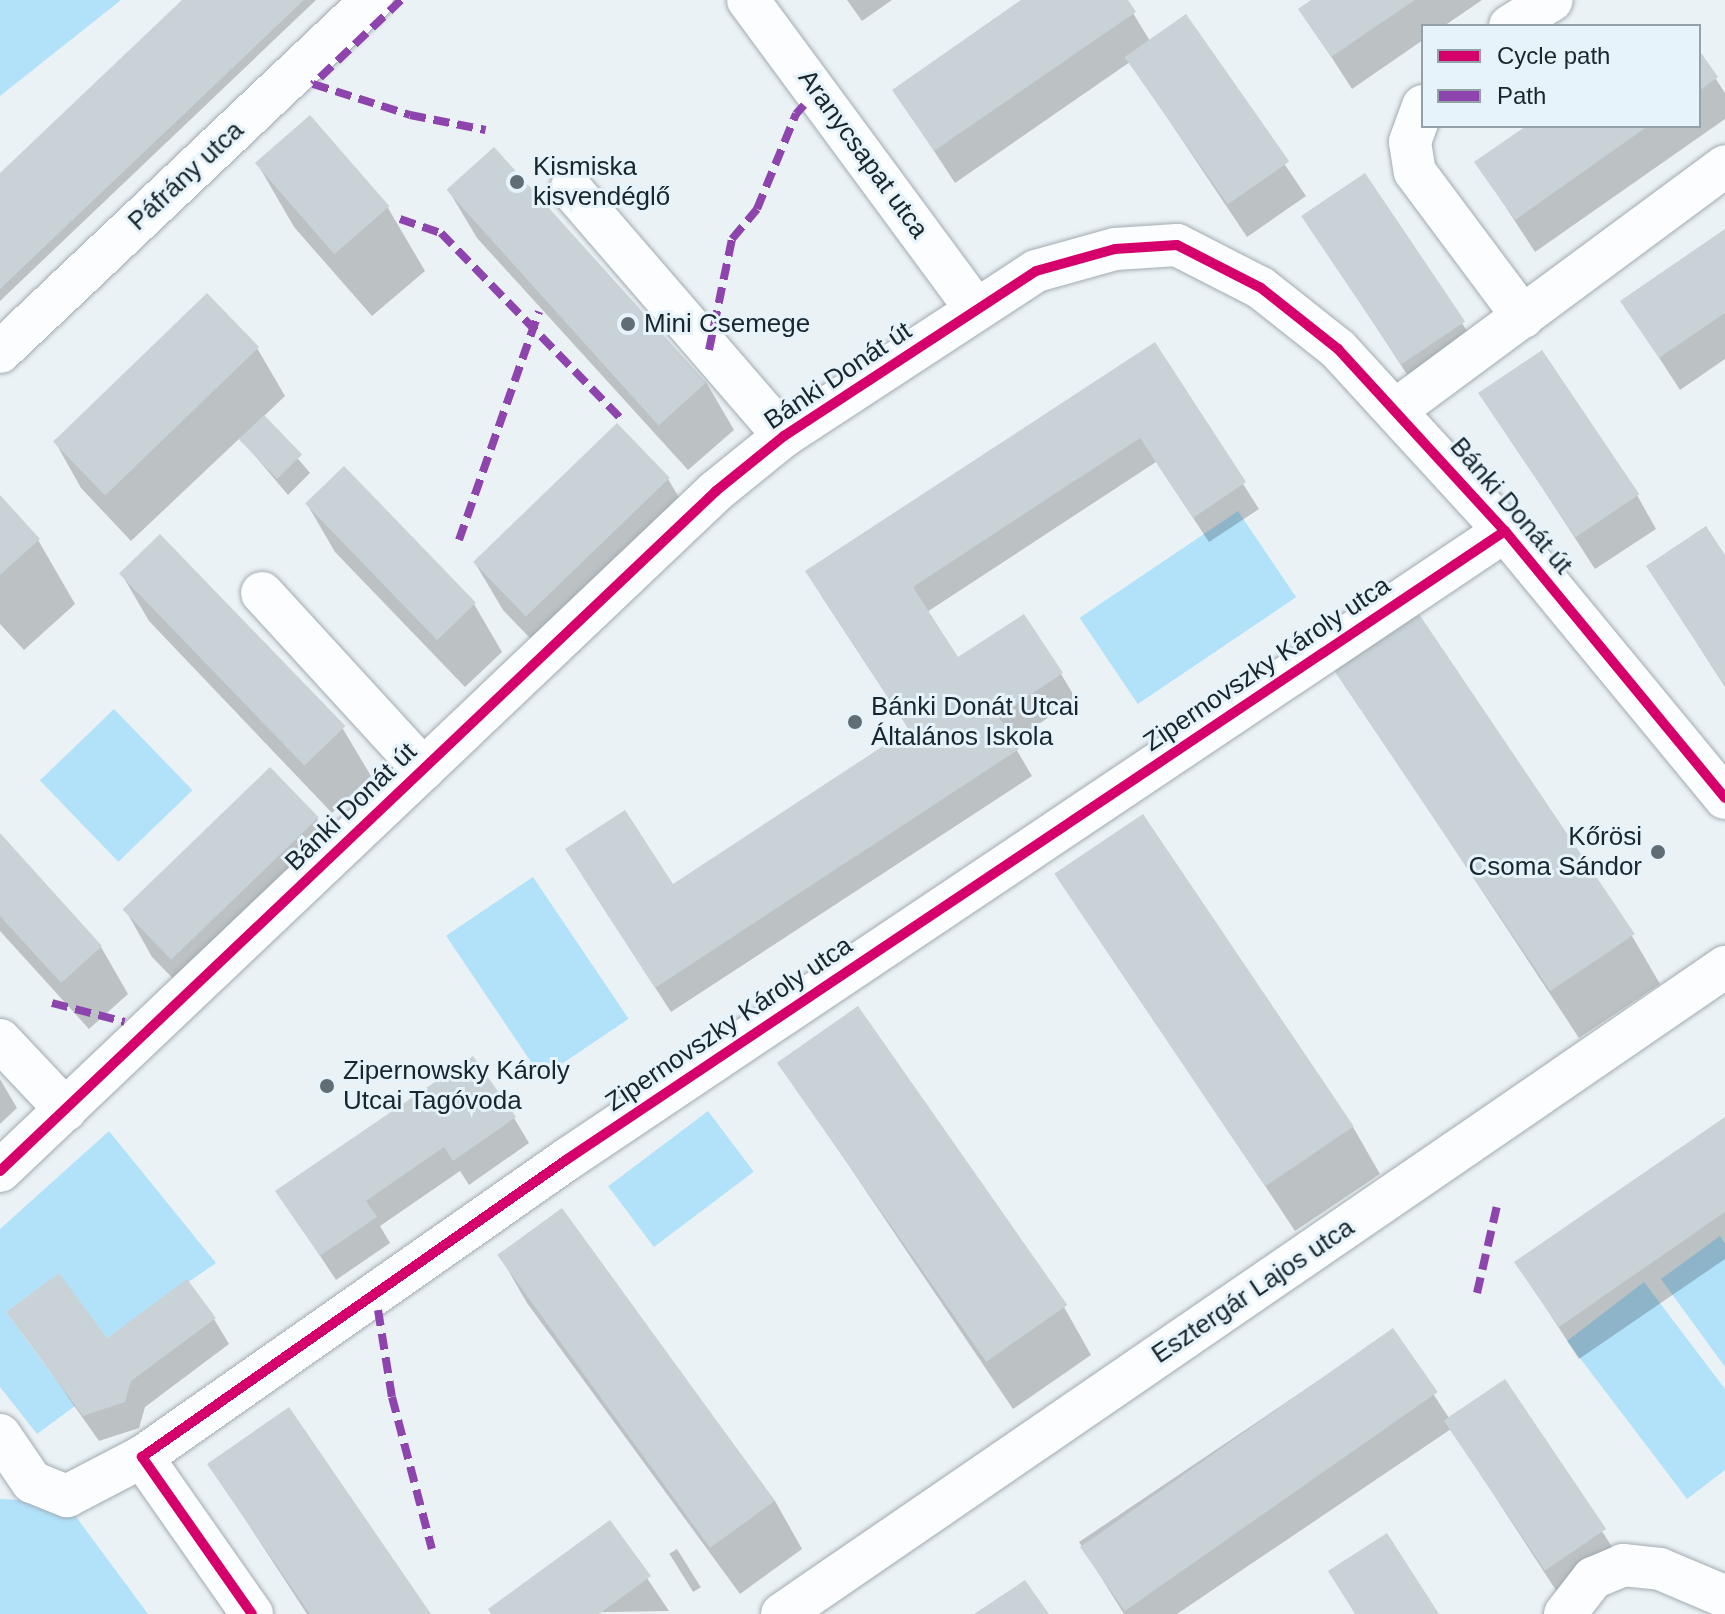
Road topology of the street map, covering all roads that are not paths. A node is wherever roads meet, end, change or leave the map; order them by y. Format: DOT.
graph roads {
  1 [pos="372,0"];
  2 [pos="748,0"];
  3 [pos="1552,0"];
  4 [pos="1513,24"];
  5 [pos="1421,112"];
  6 [pos="1725,166"];
  7 [pos="571,189"];
  8 [pos="976,309"];
  9 [pos="1523,317"];
  10 [pos="0,352"];
  11 [pos="1397,409"];
  12 [pos="784,436"];
  13 [pos="1505,531"];
  14 [pos="262,593"];
  15 [pos="423,769"];
  16 [pos="1725,798"];
  17 [pos="1725,967"];
  18 [pos="0,1040"];
  19 [pos="66,1110"];
  20 [pos="0,1171"];
  21 [pos="0,1435"];
  22 [pos="142,1457"];
  23 [pos="1724,1595"];
  24 [pos="252,1614"];
  25 [pos="782,1614"];
  26 [pos="1565,1614"];
  27 [pos="1710,1614"];
  1 -- 10 [label="street, Páfrány utca"];
  2 -- 8 [label="street, Aranycsapat utca"];
  3 -- 4 [label="street"];
  5 -- 9 [label="street"];
  6 -- 9 [label="street"];
  7 -- 12 [label="street"];
  8 -- 11 [label="street, Bánki Donát út"];
  8 -- 12 [label="street, Bánki Donát út"];
  9 -- 11 [label="street"];
  11 -- 13 [label="street, Bánki Donát út"];
  12 -- 15 [label="street, Bánki Donát út"];
  13 -- 16 [label="street, Bánki Donát út"];
  13 -- 22 [label="street, Zipernovszky Károly utca"];
  14 -- 15 [label="street"];
  15 -- 19 [label="street, Bánki Donát út"];
  17 -- 25 [label="street, Esztergár Lajos utca"];
  18 -- 19 [label="street"];
  19 -- 20 [label="street, Bánki Donát út"];
  21 -- 22 [label="street, Zipernovszky Károly utca"];
  22 -- 24 [label="street"];
  23 -- 26 [label="street"];
  23 -- 27 [label="street"];
}
